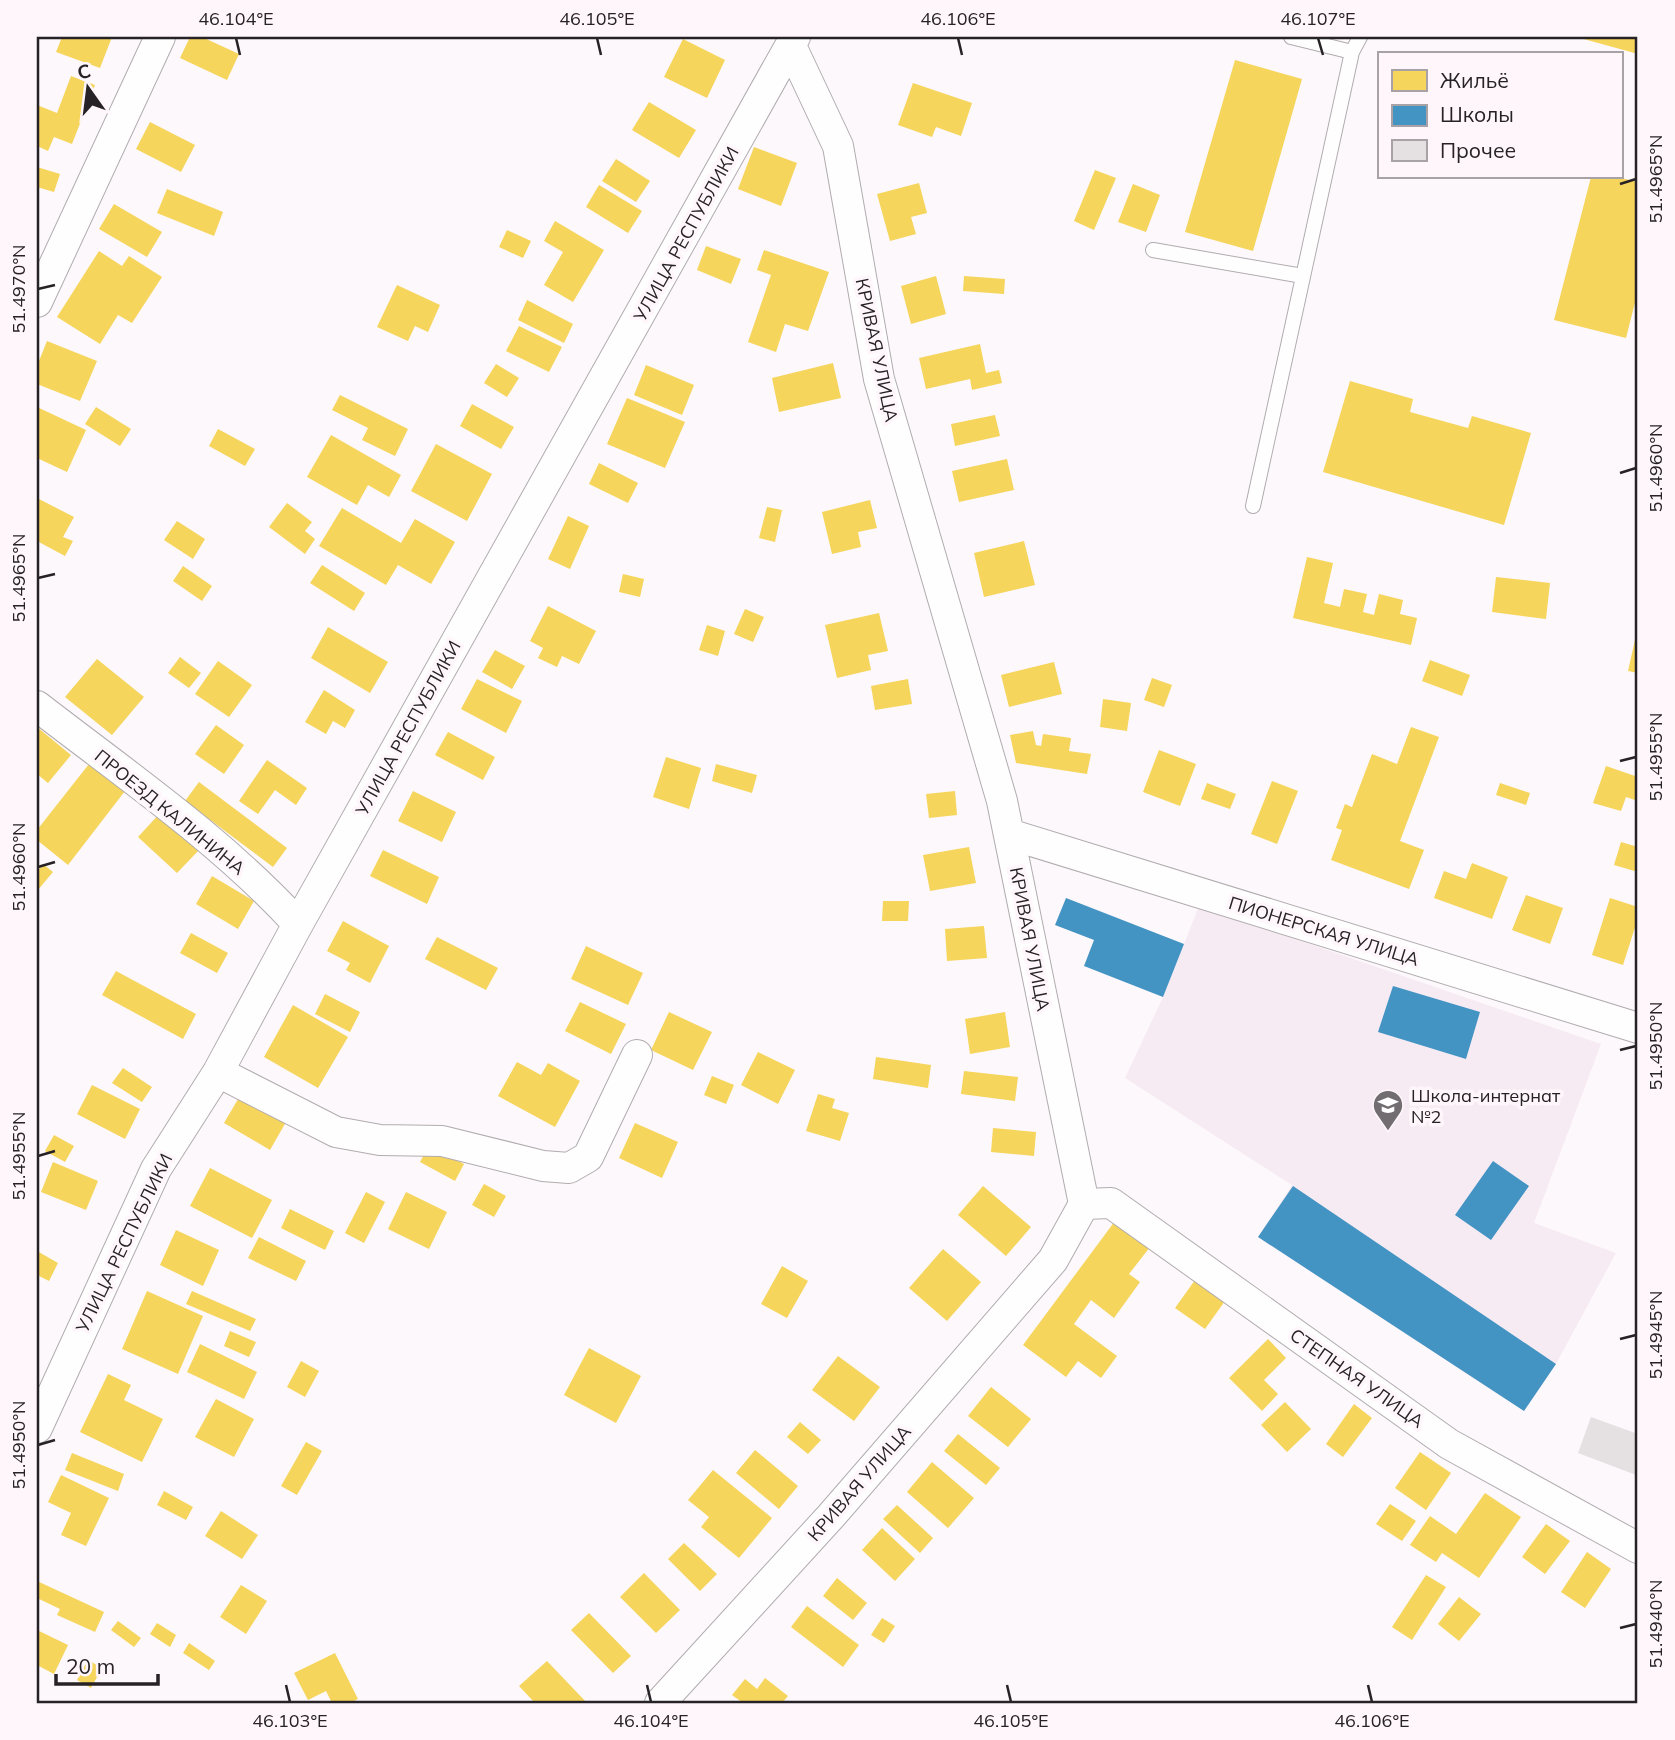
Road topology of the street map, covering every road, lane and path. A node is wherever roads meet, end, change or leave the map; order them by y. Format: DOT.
graph roads {
  1 [pos="160,37"];
  2 [pos="1291,37"];
  3 [pos="1360,37"];
  4 [pos="793,41"];
  5 [pos="1352,51"];
  6 [pos="1153,250"];
  7 [pos="1303,276"];
  8 [pos="37,302"];
  9 [pos="1253,506"];
  10 [pos="37,706"];
  11 [pos="1009,834"];
  12 [pos="298,924"];
  13 [pos="1638,1028"];
  14 [pos="637,1055"];
  15 [pos="218,1072"];
  16 [pos="1084,1204"];
  17 [pos="37,1428"];
  18 [pos="1638,1548"];
  19 [pos="660,1703"];
  1 -- 8 [label="street"];
  2 -- 5 [label="lane"];
  3 -- 5 [label="lane"];
  4 -- 11 [label="street, КРИВАЯ УЛИЦА"];
  4 -- 12 [label="street, УЛИЦА РЕСПУБЛИКИ"];
  5 -- 7 [label="lane"];
  6 -- 7 [label="lane"];
  7 -- 9 [label="lane"];
  10 -- 12 [label="street, ПРОЕЗД КАЛИНИНА"];
  11 -- 13 [label="street, ПИОНЕРСКАЯ УЛИЦА"];
  11 -- 16 [label="street, КРИВАЯ УЛИЦА"];
  12 -- 15 [label="street, УЛИЦА РЕСПУБЛИКИ"];
  14 -- 15 [label="street"];
  15 -- 17 [label="street, УЛИЦА РЕСПУБЛИКИ"];
  16 -- 18 [label="street, СТЕПНАЯ УЛИЦА"];
  16 -- 19 [label="street, КРИВАЯ УЛИЦА"];
}
